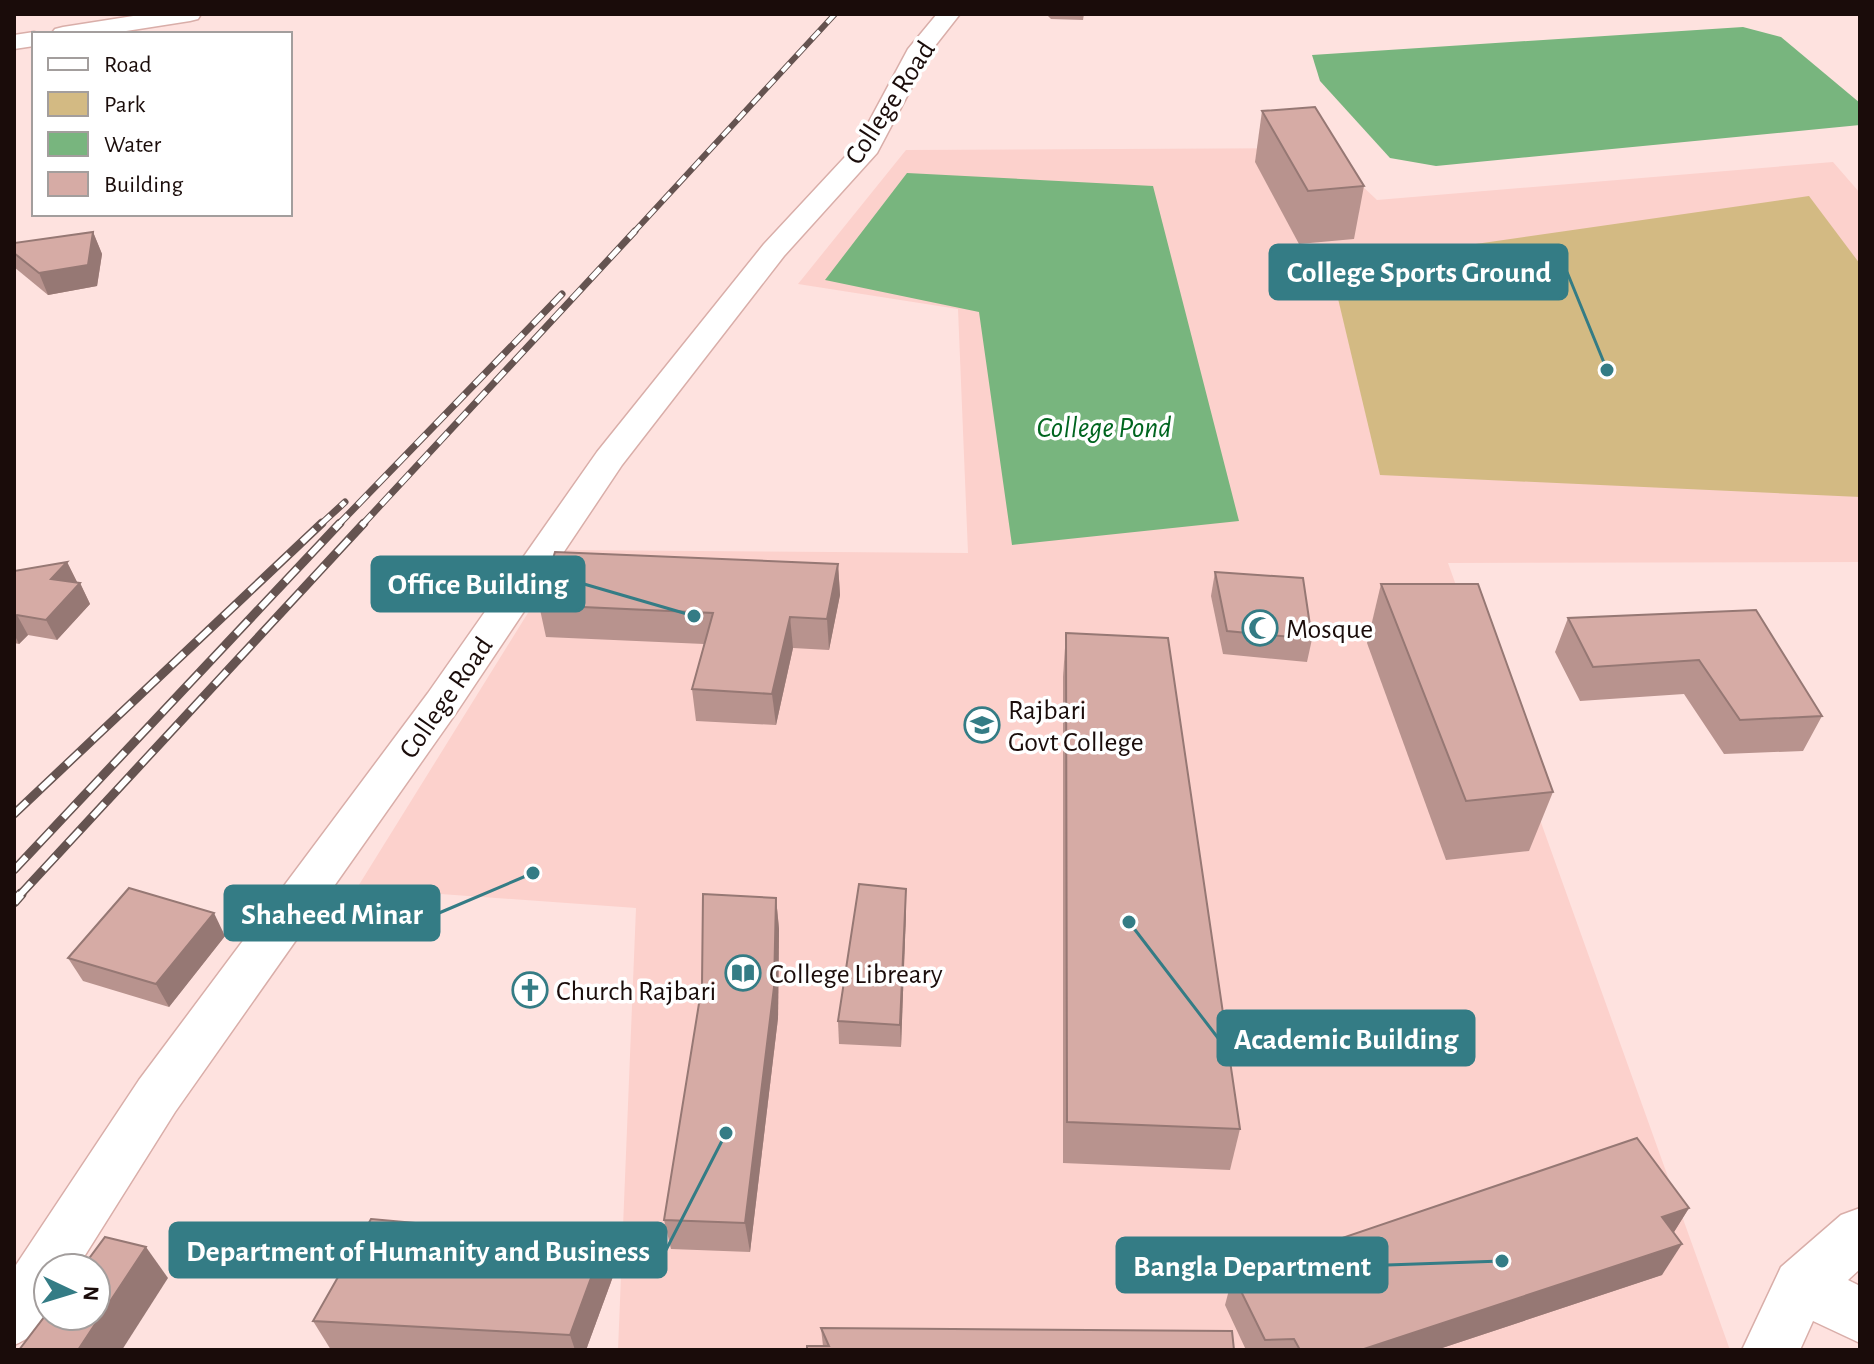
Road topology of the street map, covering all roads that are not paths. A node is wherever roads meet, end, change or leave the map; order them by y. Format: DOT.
graph roads {
  1 [pos="190,14"];
  2 [pos="949,14"];
  3 [pos="76,32"];
  4 [pos="1860,1233"];
  5 [pos="1801,1286"];
  6 [pos="1860,1315"];
  7 [pos="14,1317"];
  8 [pos="1771,1350"];
  1 -- 3 [label="street"];
  2 -- 7 [label="street, College Road"];
  4 -- 5 [label="street"];
  5 -- 6 [label="street"];
  5 -- 8 [label="street"];
}
